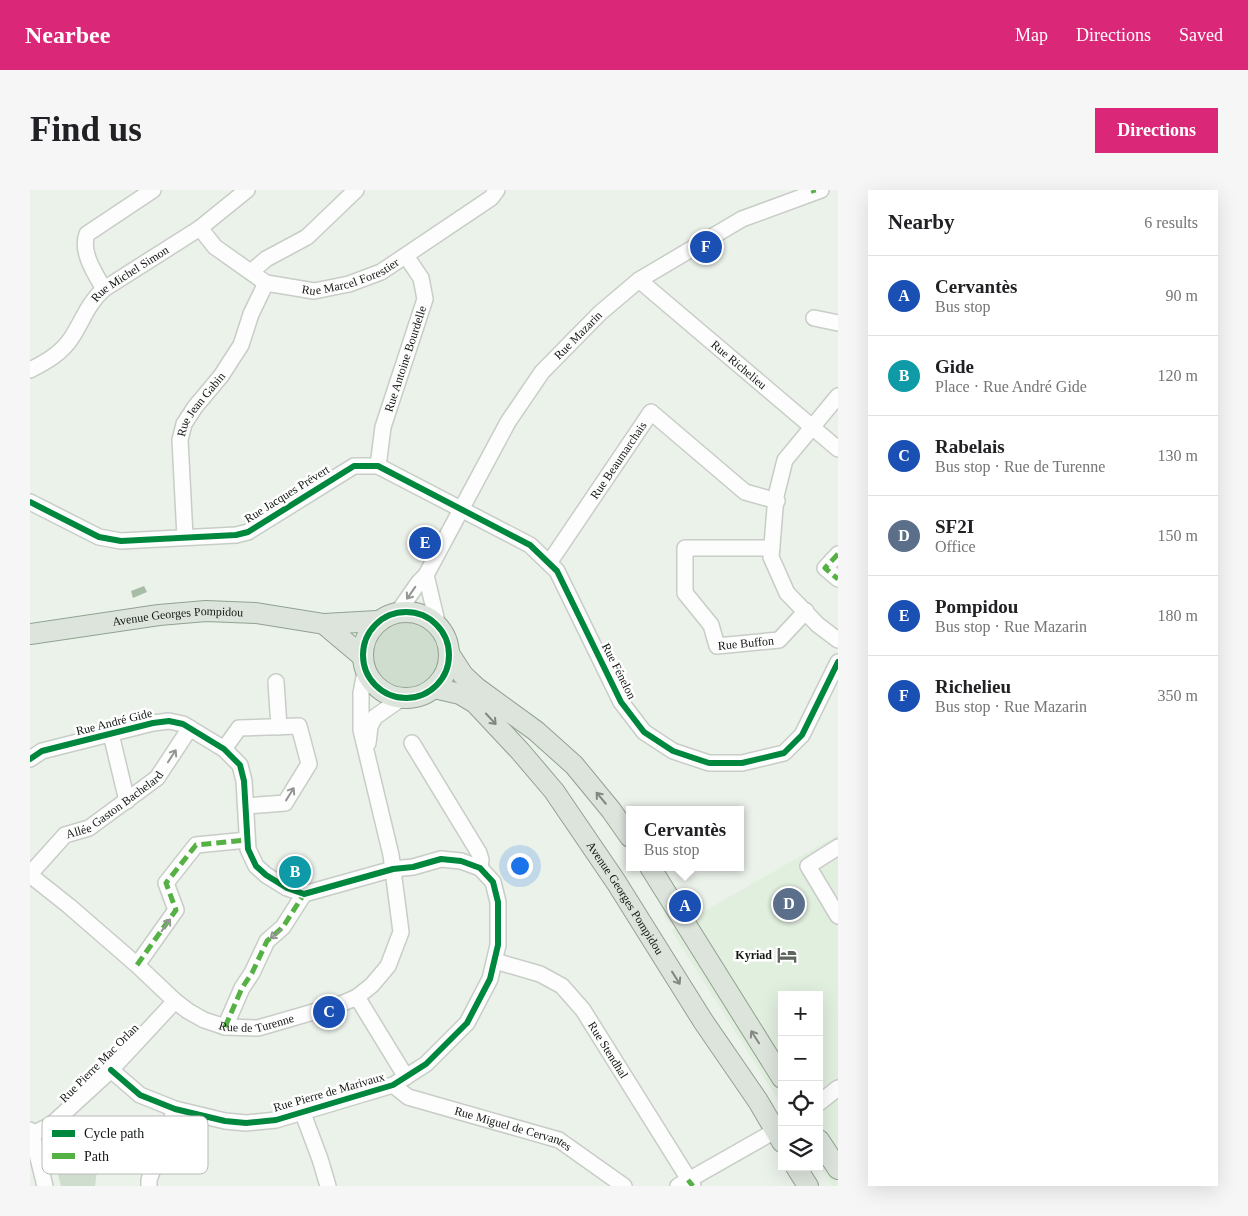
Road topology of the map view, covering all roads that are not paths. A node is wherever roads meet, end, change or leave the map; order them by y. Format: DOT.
graph roads {
  1 [pos="153,190"];
  2 [pos="247,190"];
  3 [pos="356,190"];
  4 [pos="497,190"];
  5 [pos="816,191"];
  6 [pos="200,228"];
  7 [pos="406,256"];
  8 [pos="251,272"];
  9 [pos="639,280"];
  10 [pos="266,282"];
  11 [pos="104,289"];
  12 [pos="814,318"];
  13 [pos="838,323"];
  14 [pos="30,370"];
  15 [pos="838,396"];
  16 [pos="814,427"];
  17 [pos="838,449"];
  18 [pos="378,466"];
  19 [pos="777,501"];
  20 [pos="30,502"];
  21 [pos="462,509"];
  22 [pos="185,537"];
  23 [pos="772,548"];
  24 [pos="838,554"];
  25 [pos="549,563"];
  26 [pos="426,575"];
  27 [pos="838,579"];
  28 [pos="806,611"];
  29 [pos="398,612"];
  30 [pos="378,621"];
  31 [pos="324,624"];
  32 [pos="438,626"];
  33 [pos="30,634"];
  34 [pos="838,640"];
  35 [pos="450,655"];
  36 [pos="838,662"];
  37 [pos="364,664"];
  38 [pos="276,682"];
  39 [pos="434,688"];
  40 [pos="402,698"];
  41 [pos="279,727"];
  42 [pos="190,728"];
  43 [pos="111,734"];
  44 [pos="412,743"];
  45 [pos="224,749"];
  46 [pos="367,749"];
  47 [pos="30,759"];
  48 [pos="127,801"];
  49 [pos="246,806"];
  50 [pos="626,831"];
  51 [pos="247,840"];
  52 [pos="838,847"];
  53 [pos="480,868"];
  54 [pos="393,870"];
  55 [pos="653,871"];
  56 [pos="30,875"];
  57 [pos="304,894"];
  58 [pos="838,916"];
  59 [pos="495,961"];
  60 [pos="137,965"];
  61 [pos="357,997"];
  62 [pos="175,1001"];
  63 [pos="225,1027"];
  64 [pos="110,1070"];
  65 [pos="778,1072"];
  66 [pos="400,1081"];
  67 [pos="838,1088"];
  68 [pos="823,1100"];
  69 [pos="175,1109"];
  70 [pos="302,1111"];
  71 [pos="61,1116"];
  72 [pos="172,1116"];
  73 [pos="204,1116"];
  74 [pos="208,1117"];
  75 [pos="778,1131"];
  76 [pos="31,1132"];
  77 [pos="778,1132"];
  78 [pos="823,1146"];
  79 [pos="838,1169"];
  80 [pos="799,1171"];
  81 [pos="686,1184"];
  82 [pos="45,1186"];
  83 [pos="328,1186"];
  84 [pos="624,1186"];
  85 [pos="808,1186"];
  1 -- 11 [label="street"];
  2 -- 6 [label="street, Rue Michel Simon"];
  3 -- 8 [label="street"];
  4 -- 7 [label="street, Rue Marcel Forestier"];
  5 -- 9 [label="street, Rue Mazarin"];
  6 -- 8 [label="street, Rue Marcel Forestier"];
  6 -- 11 [label="street, Rue Michel Simon"];
  7 -- 10 [label="street, Rue Marcel Forestier"];
  7 -- 18 [label="street, Rue Antoine Bourdelle"];
  8 -- 10 [label="street, Rue Marcel Forestier"];
  9 -- 16 [label="street, Rue Richelieu"];
  9 -- 21 [label="street, Rue Mazarin"];
  10 -- 22 [label="street, Rue Jean Gabin"];
  11 -- 14 [label="street, Rue Michel Simon"];
  12 -- 13 [label="street"];
  15 -- 16 [label="street"];
  16 -- 17 [label="street, Rue Richelieu"];
  16 -- 19 [label="street"];
  18 -- 21 [label="street, Rue Jacques Prévert"];
  18 -- 22 [label="street, Rue Jacques Prévert"];
  19 -- 23 [label="street"];
  19 -- 25 [label="street, Rue Beaumarchais"];
  20 -- 22 [label="street, Rue Jacques Prévert"];
  21 -- 25 [label="street, Rue Fénelon"];
  21 -- 26 [label="street, Rue Mazarin"];
  23 -- 28 [label="street"];
  23 -- 28 [label="street, Rue Buffon"];
  24 -- 27 [label="street"];
  25 -- 36 [label="street, Rue Fénelon"];
  26 -- 29 [label="street, Rue Mazarin, one-way"];
  26 -- 32 [label="street"];
  28 -- 34 [label="street"];
  29 -- 30 [label="main road"];
  29 -- 32 [label="main road"];
  30 -- 31 [label="main road, Avenue Georges Pompidou"];
  30 -- 37 [label="main road"];
  31 -- 33 [label="main road, Avenue Georges Pompidou"];
  31 -- 37 [label="main road"];
  32 -- 35 [label="main road"];
  35 -- 39 [label="main road"];
  50 -- 35 [label="main road, one-way"];
  37 -- 40 [label="main road"];
  37 -- 46 [label="street, Rue de Turenne"];
  38 -- 41 [label="street"];
  39 -- 40 [label="main road"];
  39 -- 75 [label="main road, Avenue Georges Pompidou, one-way"];
  40 -- 46 [label="street, Rue de Turenne"];
  41 -- 45 [label="street"];
  49 -- 41 [label="street, one-way"];
  42 -- 43 [label="street, Rue André Gide"];
  42 -- 45 [label="street, Rue André Gide"];
  48 -- 42 [label="street, Allée Gaston Bachelard, one-way"];
  43 -- 47 [label="street, Rue André Gide"];
  43 -- 48 [label="street"];
  44 -- 53 [label="street, Rue Pierre de Marivaux"];
  45 -- 49 [label="street, Rue André Gide"];
  46 -- 54 [label="street, Rue de Turenne"];
  48 -- 56 [label="street, Allée Gaston Bachelard"];
  49 -- 51 [label="street, Rue André Gide"];
  51 -- 57 [label="street, Rue André Gide"];
  60 -- 51 [label="street, one-way"];
  52 -- 58 [label="street"];
  53 -- 54 [label="street"];
  53 -- 59 [label="street, Rue Pierre de Marivaux"];
  54 -- 57 [label="street"];
  54 -- 61 [label="street, Rue de Turenne"];
  65 -- 55 [label="main road, one-way"];
  56 -- 60 [label="street, Rue de Turenne"];
  57 -- 63 [label="street, one-way"];
  59 -- 66 [label="street, Rue Pierre de Marivaux"];
  59 -- 81 [label="street, Rue Stendhal"];
  60 -- 62 [label="street, Rue de Turenne"];
  61 -- 63 [label="street, Rue de Turenne"];
  61 -- 66 [label="street"];
  62 -- 63 [label="street, Rue de Turenne"];
  62 -- 64 [label="street, Rue Pierre Mac Orlan"];
  64 -- 69 [label="street, Rue Pierre de Marivaux"];
  64 -- 71 [label="street, Rue Pierre Mac Orlan"];
  66 -- 70 [label="street, Rue Pierre de Marivaux"];
  66 -- 84 [label="street, Rue Miguel de Cervantes"];
  67 -- 68 [label="street"];
  69 -- 72 [label="street"];
  69 -- 73 [label="street, Rue Pierre de Marivaux"];
  70 -- 74 [label="street, Rue Pierre de Marivaux"];
  70 -- 83 [label="street"];
  76 -- 82 [label="street"];
  77 -- 81 [label="street"];
  78 -- 79 [label="main road"];
  80 -- 85 [label="main road"];
}
